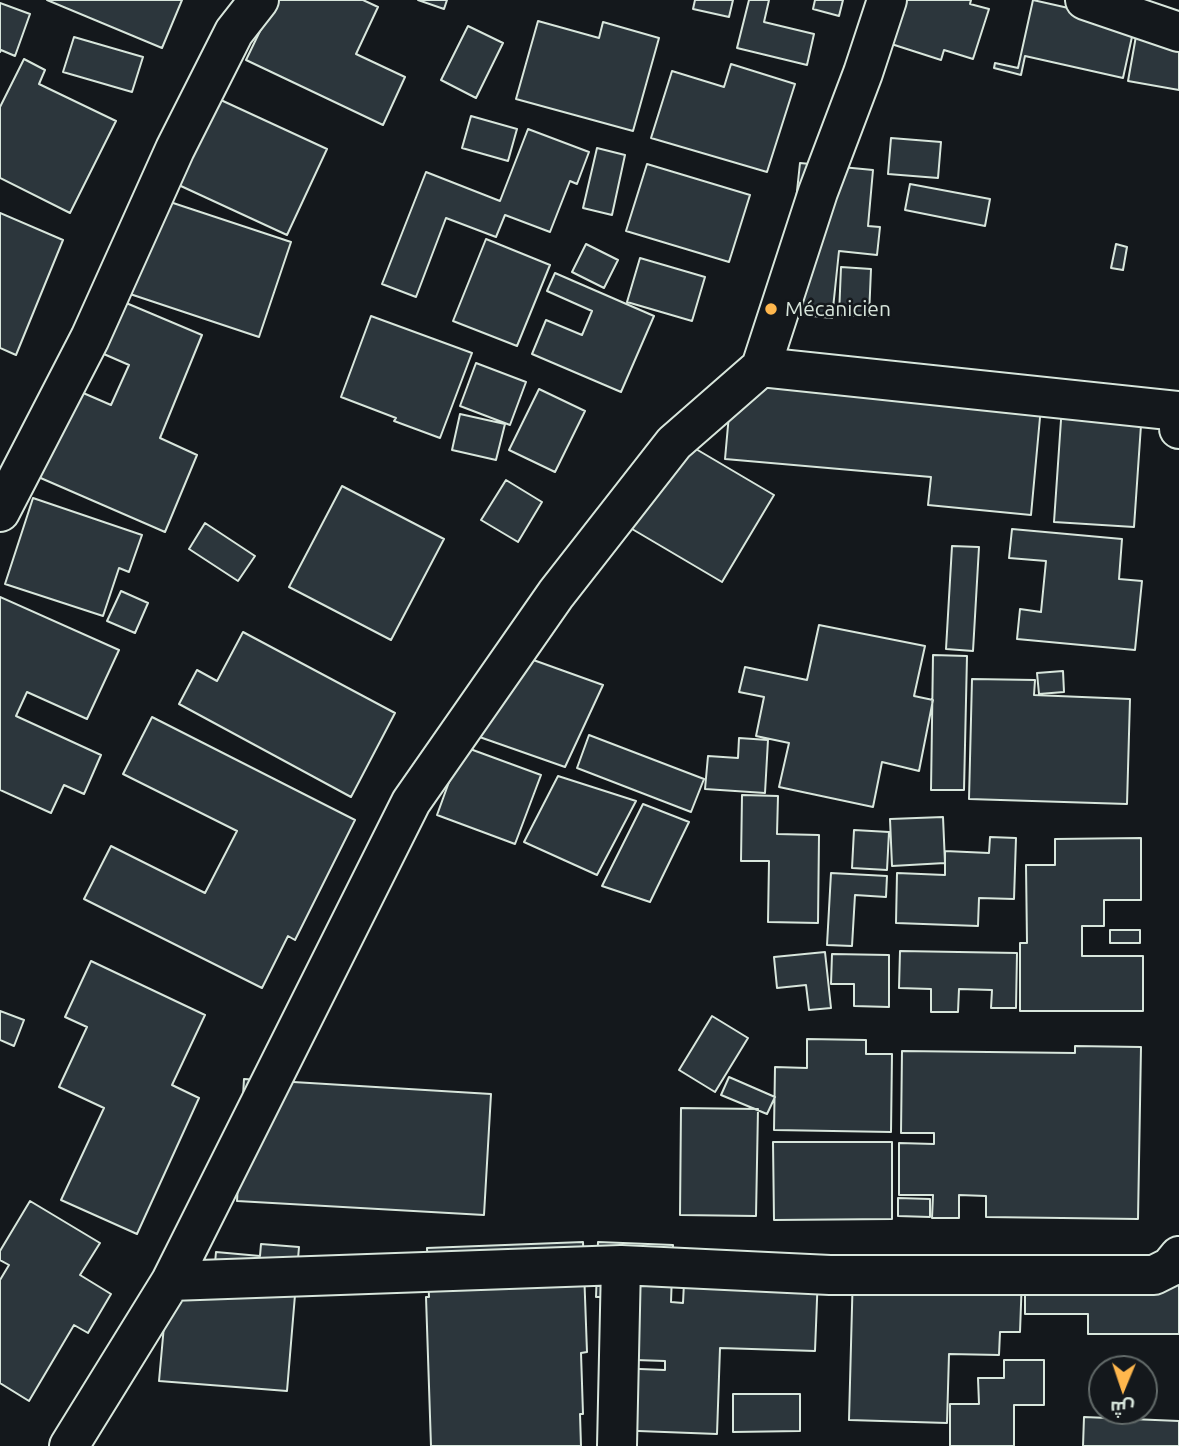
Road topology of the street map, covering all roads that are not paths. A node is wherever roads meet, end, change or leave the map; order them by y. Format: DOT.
graph roads {
  1 [pos="259,0"];
  2 [pos="887,0"];
  3 [pos="1085,0"];
  4 [pos="1179,32"];
  5 [pos="761,367"];
  6 [pos="1179,429"];
  7 [pos="0,512"];
  8 [pos="1179,1256"];
  9 [pos="621,1265"];
  10 [pos="171,1280"];
  11 [pos="69,1446"];
  12 [pos="617,1446"];
  1 -- 7 [label="street"];
  2 -- 5 [label="street"];
  3 -- 4 [label="street"];
  5 -- 6 [label="street"];
  5 -- 10 [label="street"];
  8 -- 9 [label="street"];
  9 -- 10 [label="street"];
  9 -- 12 [label="street"];
  10 -- 11 [label="street"];
}
